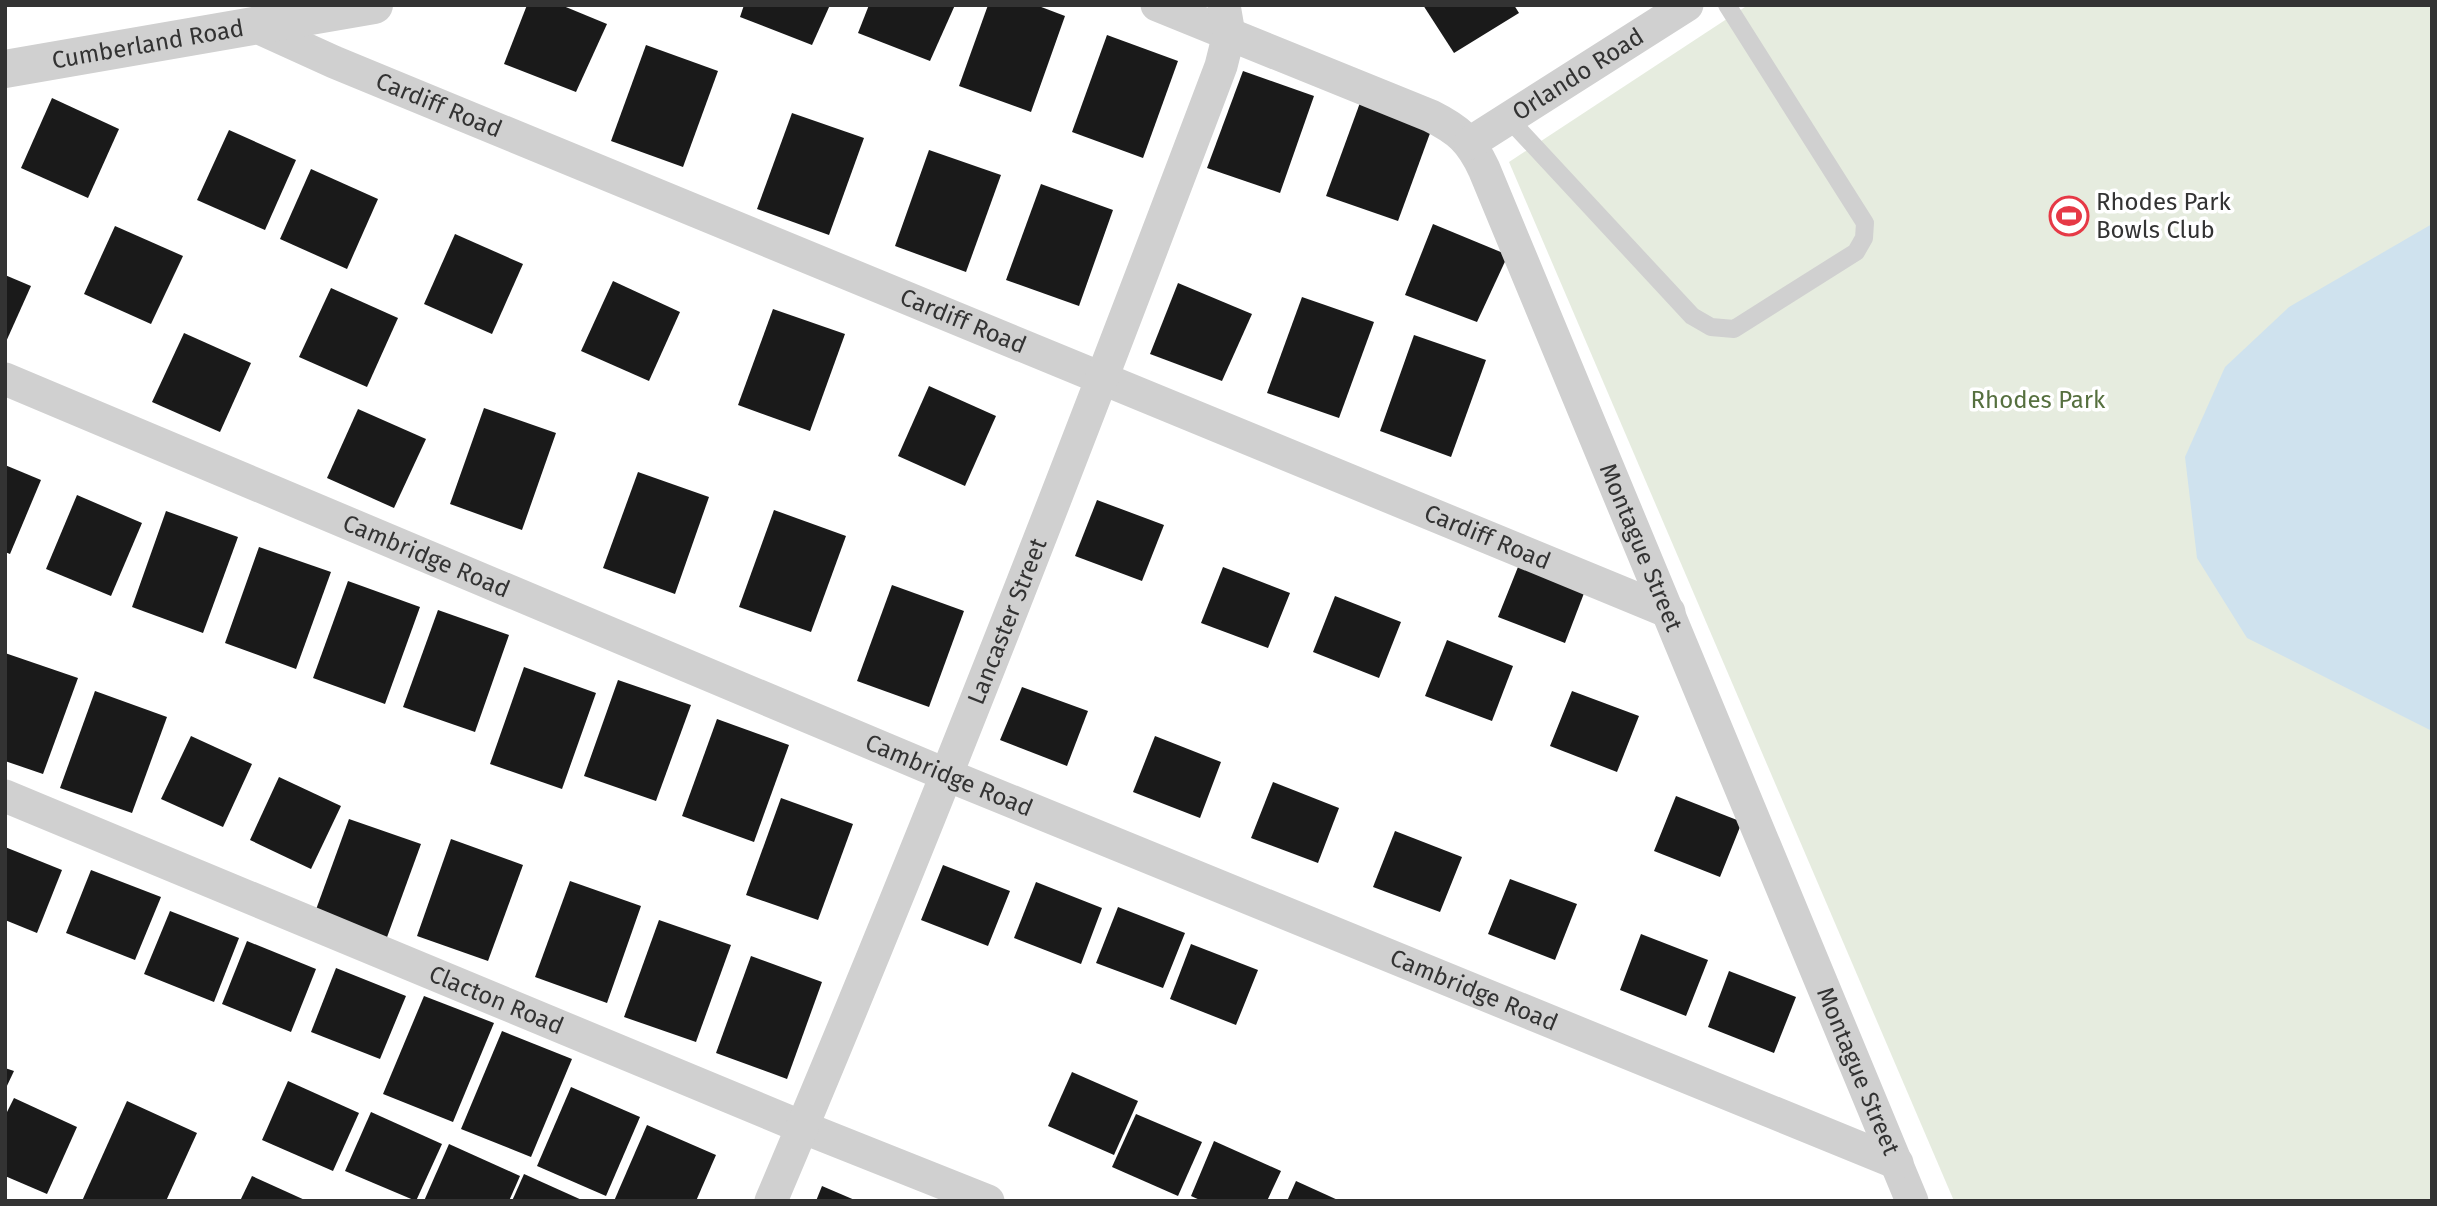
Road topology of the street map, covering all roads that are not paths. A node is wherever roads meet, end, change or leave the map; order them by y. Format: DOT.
graph roads {
  1 [pos="374,5"];
  2 [pos="1157,5"];
  3 [pos="1687,5"];
  4 [pos="1727,5"];
  5 [pos="1226,20"];
  6 [pos="257,27"];
  7 [pos="5,69"];
  8 [pos="1508,119"];
  9 [pos="1470,143"];
  10 [pos="1104,378"];
  11 [pos="5,379"];
  12 [pos="1669,612"];
  13 [pos="947,775"];
  14 [pos="5,796"];
  15 [pos="802,1127"];
  16 [pos="1897,1163"];
  17 [pos="771,1201"];
  18 [pos="988,1201"];
  19 [pos="1912,1201"];
  1 -- 6 [label="street, Cumberland Road"];
  2 -- 5 [label="street, Montague Street"];
  3 -- 8 [label="street, Orlando Road"];
  4 -- 8 [label="lane"];
  5 -- 9 [label="street, Montague Street"];
  5 -- 10 [label="street, Lancaster Street"];
  6 -- 7 [label="street, Cumberland Road"];
  6 -- 10 [label="street, Cardiff Road"];
  8 -- 9 [label="street, Orlando Road"];
  9 -- 12 [label="street, Montague Street"];
  10 -- 12 [label="street, Cardiff Road"];
  10 -- 13 [label="street, Lancaster Street"];
  11 -- 13 [label="street, Cambridge Road"];
  12 -- 16 [label="street, Montague Street"];
  13 -- 15 [label="street, Lancaster Street"];
  13 -- 16 [label="street, Cambridge Road"];
  14 -- 15 [label="street, Clacton Road"];
  15 -- 17 [label="street, Lancaster Street"];
  15 -- 18 [label="street, Clacton Road"];
  16 -- 19 [label="street, Montague Street"];
}
